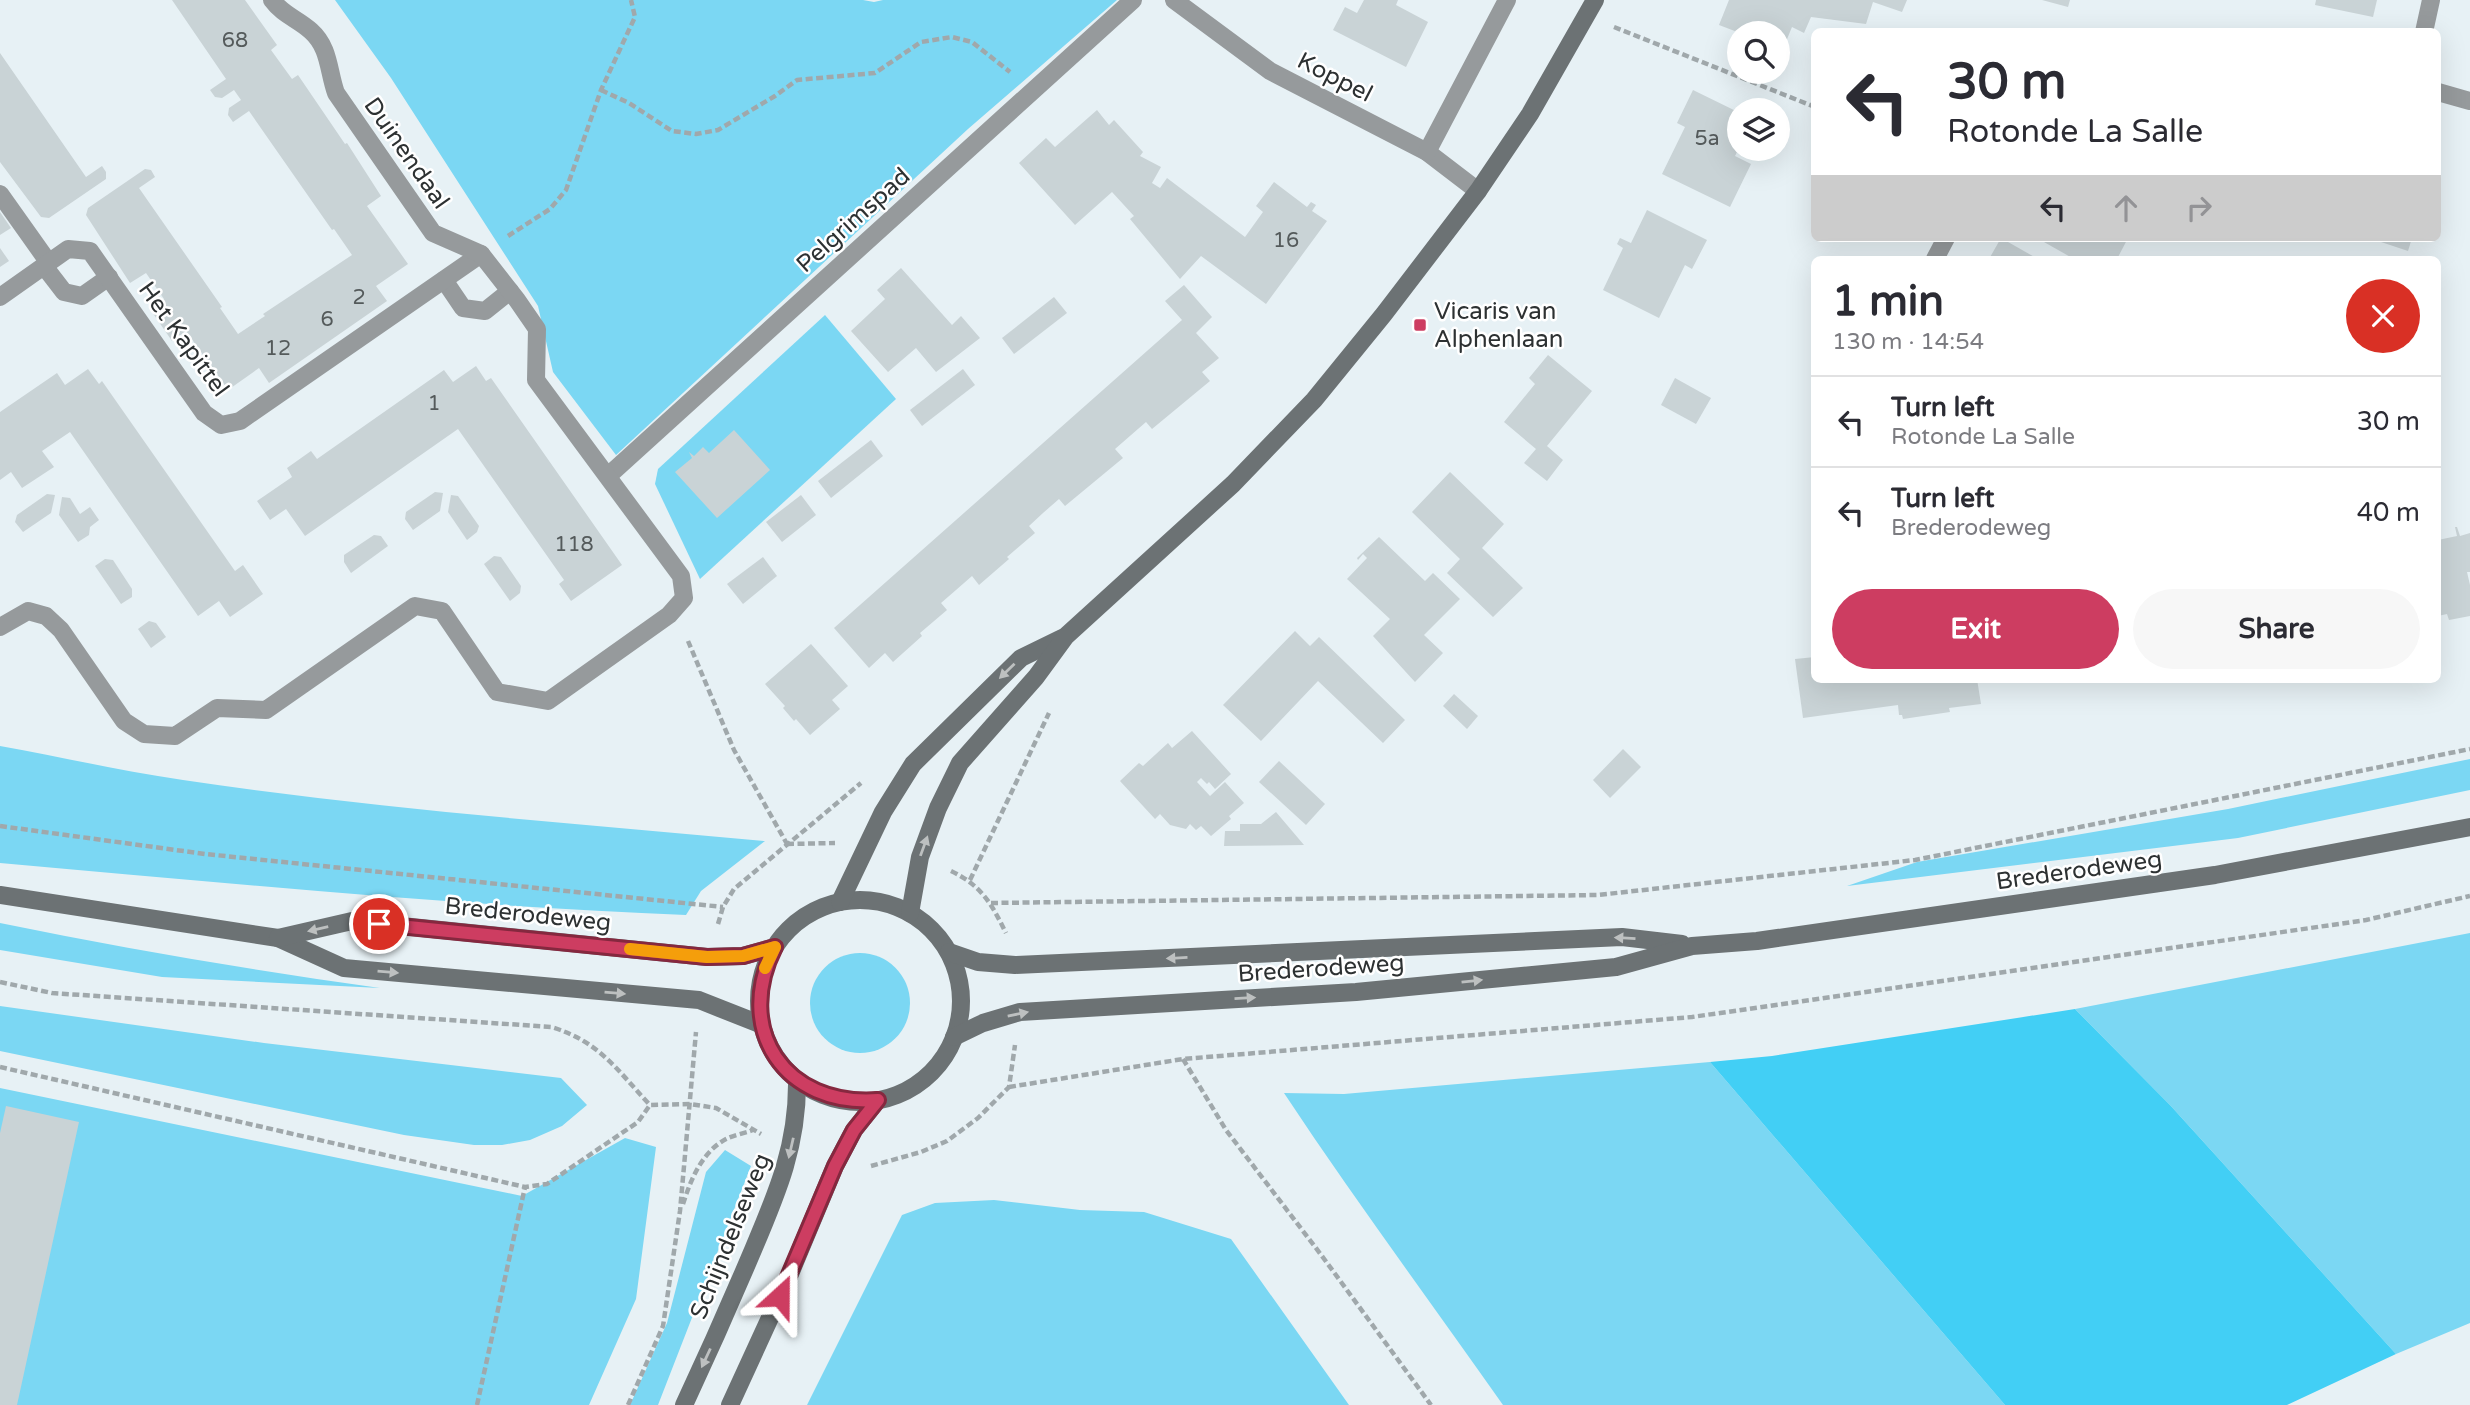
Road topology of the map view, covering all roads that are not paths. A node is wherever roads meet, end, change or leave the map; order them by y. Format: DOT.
graph roads {
  1 [pos="272,0"];
  2 [pos="1133,0"];
  3 [pos="1174,0"];
  4 [pos="1507,0"];
  5 [pos="2431,0"];
  6 [pos="1591,8"];
  7 [pos="2425,28"];
  8 [pos="2441,93"];
  9 [pos="2470,101"];
  10 [pos="1427,152"];
  11 [pos="1478,191"];
  12 [pos="0,194"];
  13 [pos="481,254"];
  14 [pos="46,265"];
  15 [pos="109,277"];
  16 [pos="444,280"];
  17 [pos="510,291"];
  18 [pos="0,297"];
  19 [pos="608,476"];
  20 [pos="0,627"];
  21 [pos="1066,636"];
  22 [pos="2470,827"];
  23 [pos="0,895"];
  24 [pos="839,902"];
  25 [pos="910,913"];
  26 [pos="278,938"];
  27 [pos="1692,946"];
  28 [pos="775,947"];
  29 [pos="949,951"];
  30 [pos="762,1025"];
  31 [pos="954,1037"];
  32 [pos="797,1080"];
  33 [pos="878,1100"];
  34 [pos="684,1405"];
  35 [pos="730,1405"];
  1 -- 13 [label="street, Duinendaal"];
  2 -- 19 [label="street, Pelgrimspad"];
  3 -- 10 [label="street, Koppel"];
  4 -- 10 [label="street"];
  5 -- 7 [label="street"];
  6 -- 11 [label="main road"];
  8 -- 9 [label="street"];
  10 -- 11 [label="street, Koppel"];
  11 -- 21 [label="main road"];
  12 -- 14 [label="street"];
  13 -- 16 [label="street, Het Kapittel"];
  13 -- 17 [label="street, Duinendaal"];
  14 -- 15 [label="street, Het Kapittel"];
  14 -- 15 [label="street"];
  14 -- 18 [label="street, Het Kapittel"];
  15 -- 16 [label="street, Het Kapittel"];
  16 -- 17 [label="street"];
  17 -- 19 [label="street, Duinendaal"];
  19 -- 20 [label="street, Duinendaal"];
  21 -- 24 [label="main road, one-way"];
  25 -- 21 [label="main road, one-way"];
  22 -- 27 [label="main road, Brederodeweg"];
  23 -- 26 [label="main road, Brederodeweg"];
  24 -- 25 [label="main road"];
  24 -- 28 [label="main road"];
  25 -- 29 [label="main road"];
  28 -- 26 [label="main road, Brederodeweg, one-way"];
  26 -- 30 [label="main road, Brederodeweg, one-way"];
  27 -- 29 [label="main road, Brederodeweg, one-way"];
  31 -- 27 [label="main road, Brederodeweg, one-way"];
  28 -- 30 [label="main road"];
  29 -- 31 [label="main road"];
  30 -- 32 [label="main road"];
  31 -- 33 [label="main road"];
  32 -- 33 [label="main road"];
  32 -- 34 [label="main road, Schijndelseweg, one-way"];
  33 -- 35 [label="main road"];
}
